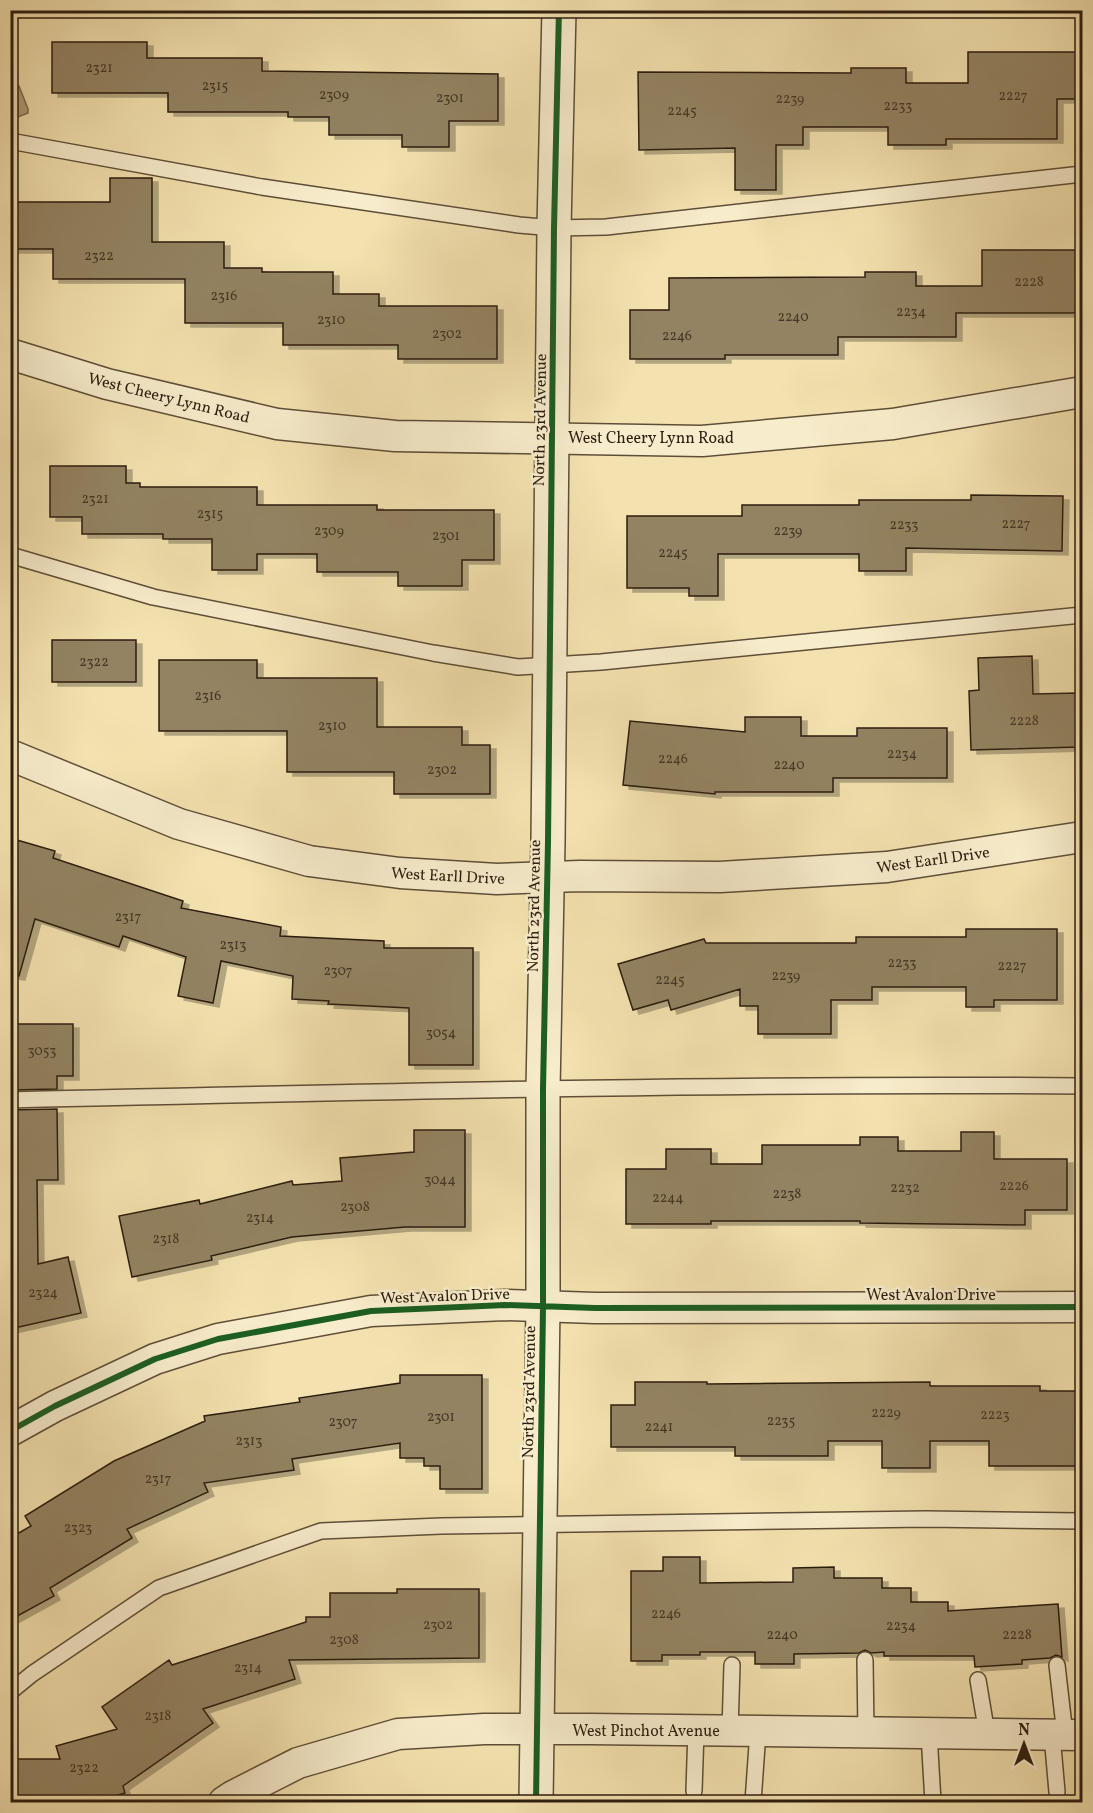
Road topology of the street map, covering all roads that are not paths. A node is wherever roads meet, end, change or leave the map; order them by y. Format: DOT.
graph roads {
  1 [pos="559,10"];
  2 [pos="10,141"];
  3 [pos="1083,174"];
  4 [pos="554,228"];
  5 [pos="10,354"];
  6 [pos="1083,392"];
  7 [pos="552,438"];
  8 [pos="10,555"];
  9 [pos="1083,615"];
  10 [pos="550,665"];
  11 [pos="10,755"];
  12 [pos="1083,837"];
  13 [pos="546,878"];
  14 [pos="1083,1086"];
  15 [pos="543,1089"];
  16 [pos="10,1100"];
  17 [pos="543,1307"];
  18 [pos="1083,1307"];
  19 [pos="10,1431"];
  20 [pos="1083,1521"];
  21 [pos="540,1526"];
  22 [pos="865,1660"];
  23 [pos="732,1665"];
  24 [pos="1058,1665"];
  25 [pos="978,1680"];
  26 [pos="10,1692"];
  27 [pos="537,1730"];
  28 [pos="696,1730"];
  29 [pos="744,1731"];
  30 [pos="866,1732"];
  31 [pos="929,1734"];
  32 [pos="987,1734"];
  33 [pos="1066,1735"];
  34 [pos="694,1791"];
  35 [pos="1058,1792"];
  36 [pos="933,1802"];
  37 [pos="224,1803"];
  38 [pos="537,1803"];
  39 [pos="753,1803"];
  1 -- 4 [label="street, North 23rd Avenue"];
  2 -- 4 [label="lane"];
  3 -- 4 [label="lane"];
  4 -- 7 [label="street, North 23rd Avenue"];
  5 -- 7 [label="street, West Cheery Lynn Road"];
  6 -- 7 [label="street, West Cheery Lynn Road"];
  7 -- 10 [label="street, North 23rd Avenue"];
  8 -- 10 [label="lane"];
  9 -- 10 [label="lane"];
  10 -- 13 [label="street, North 23rd Avenue"];
  11 -- 13 [label="street, West Earll Drive"];
  12 -- 13 [label="street, West Earll Drive"];
  13 -- 15 [label="street, North 23rd Avenue"];
  14 -- 15 [label="lane"];
  15 -- 16 [label="lane"];
  15 -- 17 [label="street, North 23rd Avenue"];
  17 -- 18 [label="street, West Avalon Drive"];
  17 -- 19 [label="street, West Avalon Drive"];
  17 -- 21 [label="street, North 23rd Avenue"];
  20 -- 21 [label="lane"];
  21 -- 26 [label="lane"];
  21 -- 27 [label="street, North 23rd Avenue"];
  22 -- 30 [label="lane"];
  23 -- 29 [label="lane"];
  24 -- 33 [label="lane"];
  25 -- 32 [label="lane"];
  27 -- 28 [label="street, West Pinchot Avenue"];
  27 -- 37 [label="street, West Pinchot Avenue"];
  27 -- 38 [label="street, North 23rd Avenue"];
  28 -- 29 [label="street, West Pinchot Avenue"];
  28 -- 34 [label="lane"];
  29 -- 30 [label="street, West Pinchot Avenue"];
  29 -- 39 [label="lane"];
  30 -- 31 [label="street, West Pinchot Avenue"];
  31 -- 32 [label="street, West Pinchot Avenue"];
  31 -- 36 [label="lane"];
  32 -- 33 [label="street, West Pinchot Avenue"];
  33 -- 35 [label="lane"];
}
